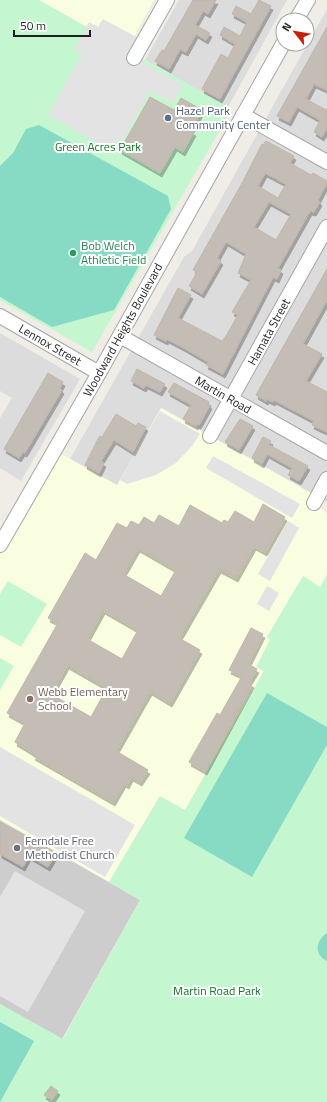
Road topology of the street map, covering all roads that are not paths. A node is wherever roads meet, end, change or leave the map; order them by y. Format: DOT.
graph roads {
  1 [pos="167,0"];
  2 [pos="308,0"];
  3 [pos="301,12"];
  4 [pos="278,52"];
  5 [pos="134,58"];
  6 [pos="243,115"];
  7 [pos="327,162"];
  8 [pos="327,227"];
  9 [pos="0,316"];
  10 [pos="120,336"];
  11 [pos="99,373"];
  12 [pos="231,399"];
  13 [pos="210,436"];
  14 [pos="327,453"];
  15 [pos="327,479"];
  16 [pos="314,503"];
  17 [pos="0,545"];
  1 -- 5 [label="street"];
  2 -- 3 [label="street"];
  4 -- 6 [label="street, Woodward Heights Boulevard"];
  6 -- 7 [label="street"];
  6 -- 10 [label="street, Woodward Heights Boulevard"];
  8 -- 12 [label="street, Hamata Street"];
  9 -- 11 [label="street, Lennox Street"];
  10 -- 11 [label="street, Woodward Heights Boulevard"];
  10 -- 12 [label="street, Martin Road"];
  11 -- 17 [label="street, Woodward Heights Boulevard"];
  12 -- 13 [label="street, Hamata Street"];
  12 -- 14 [label="street, Martin Road"];
  15 -- 16 [label="street"];
}
